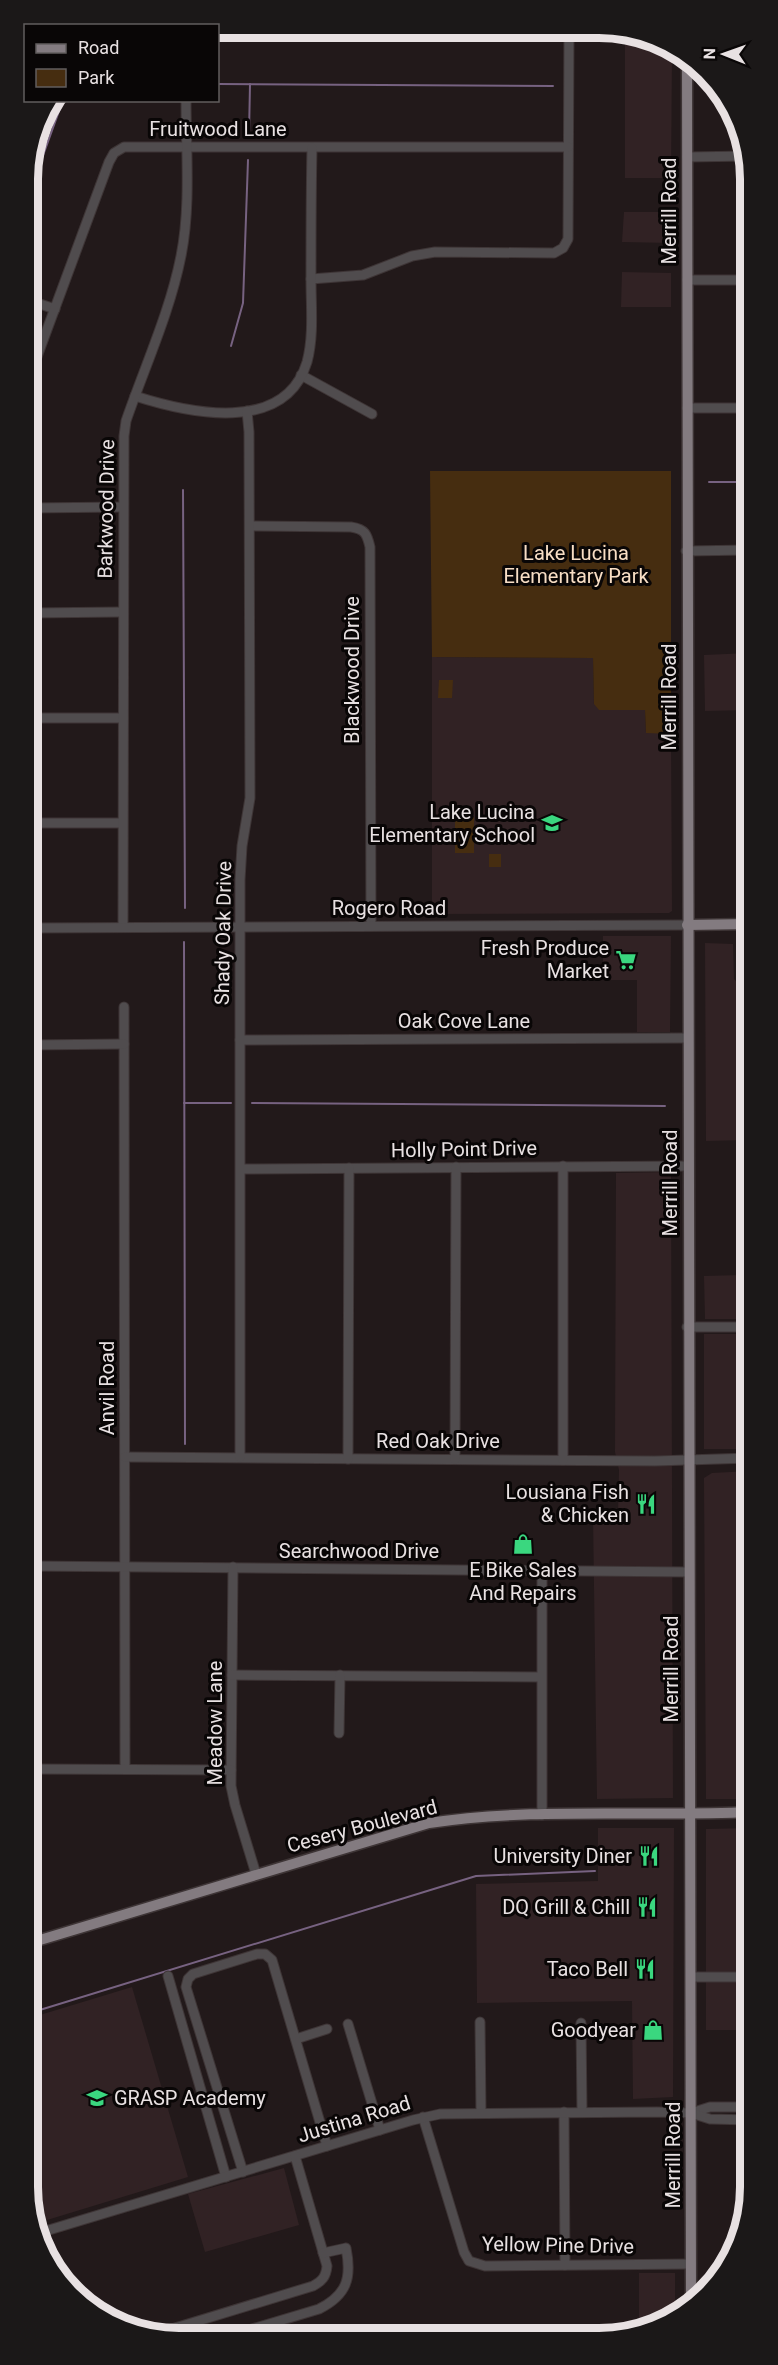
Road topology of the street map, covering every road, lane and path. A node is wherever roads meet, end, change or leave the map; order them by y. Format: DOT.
graph roads {
  1 [pos="569,38"];
  2 [pos="687,69"];
  3 [pos="186,102"];
  4 [pos="186,147"];
  5 [pos="312,147"];
  6 [pos="568,147"];
  7 [pos="739,156"];
  8 [pos="687,157"];
  9 [pos="311,279"];
  10 [pos="687,280"];
  11 [pos="740,280"];
  12 [pos="38,304"];
  13 [pos="55,309"];
  14 [pos="38,354"];
  15 [pos="301,375"];
  16 [pos="135,396"];
  17 [pos="687,408"];
  18 [pos="740,408"];
  19 [pos="247,411"];
  20 [pos="372,414"];
  21 [pos="123,507"];
  22 [pos="38,508"];
  23 [pos="250,525"];
  24 [pos="740,550"];
  25 [pos="686,551"];
  26 [pos="123,612"];
  27 [pos="38,613"];
  28 [pos="38,718"];
  29 [pos="123,718"];
  30 [pos="123,822"];
  31 [pos="38,823"];
  32 [pos="740,924"];
  33 [pos="687,925"];
  34 [pos="240,926"];
  35 [pos="370,926"];
  36 [pos="123,927"];
  37 [pos="38,928"];
  38 [pos="124,1007"];
  39 [pos="688,1038"];
  40 [pos="240,1040"];
  41 [pos="124,1044"];
  42 [pos="38,1045"];
  43 [pos="563,1166"];
  44 [pos="688,1166"];
  45 [pos="456,1167"];
  46 [pos="241,1168"];
  47 [pos="349,1168"];
  48 [pos="687,1327"];
  49 [pos="740,1327"];
  50 [pos="125,1457"];
  51 [pos="240,1457"];
  52 [pos="740,1458"];
  53 [pos="348,1459"];
  54 [pos="455,1459"];
  55 [pos="563,1460"];
  56 [pos="688,1461"];
  57 [pos="38,1566"];
  58 [pos="125,1566"];
  59 [pos="233,1568"];
  60 [pos="542,1570"];
  61 [pos="688,1572"];
  62 [pos="232,1675"];
  63 [pos="340,1676"];
  64 [pos="541,1677"];
  65 [pos="339,1733"];
  66 [pos="38,1768"];
  67 [pos="125,1769"];
  68 [pos="231,1770"];
  69 [pos="740,1812"];
  70 [pos="542,1815"];
  71 [pos="690,1815"];
  72 [pos="256,1874"];
  73 [pos="38,1941"];
  74 [pos="168,1976"];
  75 [pos="691,1977"];
  76 [pos="740,1977"];
  77 [pos="480,2022"];
  78 [pos="581,2023"];
  79 [pos="348,2024"];
  80 [pos="327,2029"];
  81 [pos="296,2039"];
  82 [pos="740,2107"];
  83 [pos="564,2112"];
  84 [pos="582,2112"];
  85 [pos="481,2113"];
  86 [pos="691,2113"];
  87 [pos="423,2117"];
  88 [pos="740,2120"];
  89 [pos="380,2130"];
  90 [pos="327,2146"];
  91 [pos="295,2156"];
  92 [pos="243,2172"];
  93 [pos="226,2177"];
  94 [pos="45,2231"];
  95 [pos="323,2253"];
  96 [pos="565,2265"];
  97 [pos="690,2265"];
  98 [pos="691,2294"];
  99 [pos="176,2328"];
  100 [pos="255,2328"];
  1 -- 6 [label="street"];
  2 -- 8 [label="main road, Merrill Road"];
  3 -- 4 [label="street, Barkwood Drive"];
  4 -- 5 [label="street, Fruitwood Lane"];
  4 -- 13 [label="street, Fruitwood Lane"];
  4 -- 16 [label="street, Barkwood Drive"];
  5 -- 6 [label="street, Fruitwood Lane"];
  5 -- 9 [label="street"];
  6 -- 9 [label="street"];
  7 -- 8 [label="street"];
  8 -- 10 [label="main road, Merrill Road"];
  9 -- 15 [label="street"];
  10 -- 11 [label="street"];
  10 -- 17 [label="main road, Merrill Road"];
  12 -- 13 [label="street"];
  13 -- 14 [label="street, Fruitwood Lane"];
  15 -- 19 [label="street"];
  15 -- 20 [label="street"];
  16 -- 19 [label="street"];
  16 -- 21 [label="street, Barkwood Drive"];
  17 -- 18 [label="street"];
  17 -- 25 [label="main road, Merrill Road"];
  19 -- 23 [label="street, Shady Oak Drive"];
  21 -- 22 [label="street"];
  21 -- 26 [label="street, Barkwood Drive"];
  23 -- 34 [label="street, Shady Oak Drive"];
  23 -- 35 [label="street, Blackwood Drive"];
  24 -- 25 [label="street"];
  25 -- 33 [label="main road, Merrill Road"];
  26 -- 27 [label="street"];
  26 -- 29 [label="street, Barkwood Drive"];
  28 -- 29 [label="street"];
  29 -- 30 [label="street, Barkwood Drive"];
  30 -- 31 [label="street"];
  30 -- 36 [label="street, Barkwood Drive"];
  32 -- 33 [label="main road, Rogero Road"];
  33 -- 35 [label="street, Rogero Road"];
  33 -- 39 [label="main road, Merrill Road"];
  34 -- 35 [label="street, Rogero Road"];
  34 -- 36 [label="street, Rogero Road"];
  34 -- 40 [label="street, Shady Oak Drive"];
  36 -- 37 [label="street, Rogero Road"];
  38 -- 41 [label="street, Anvil Road"];
  39 -- 40 [label="street, Oak Cove Lane"];
  39 -- 44 [label="main road, Merrill Road"];
  40 -- 46 [label="street, Shady Oak Drive"];
  41 -- 42 [label="street"];
  41 -- 50 [label="street, Anvil Road"];
  43 -- 44 [label="street, Holly Point Drive"];
  43 -- 45 [label="street, Holly Point Drive"];
  43 -- 55 [label="street"];
  44 -- 48 [label="main road, Merrill Road"];
  45 -- 47 [label="street, Holly Point Drive"];
  45 -- 54 [label="street"];
  46 -- 47 [label="street, Holly Point Drive"];
  46 -- 51 [label="street, Shady Oak Drive"];
  47 -- 53 [label="street"];
  48 -- 49 [label="street"];
  48 -- 56 [label="main road, Merrill Road"];
  50 -- 51 [label="street, Red Oak Drive"];
  50 -- 58 [label="street, Anvil Road"];
  51 -- 53 [label="street, Red Oak Drive"];
  52 -- 56 [label="street, Red Oak Drive"];
  53 -- 54 [label="street, Red Oak Drive"];
  54 -- 55 [label="street, Red Oak Drive"];
  55 -- 56 [label="street, Red Oak Drive"];
  56 -- 61 [label="main road, Merrill Road"];
  57 -- 58 [label="street, Searchwood Drive"];
  58 -- 59 [label="street, Searchwood Drive"];
  58 -- 67 [label="street, Anvil Road"];
  59 -- 60 [label="street, Searchwood Drive"];
  59 -- 62 [label="street, Meadow Lane"];
  60 -- 61 [label="street, Searchwood Drive"];
  60 -- 64 [label="street"];
  61 -- 71 [label="main road, Merrill Road"];
  62 -- 63 [label="street"];
  62 -- 68 [label="street, Meadow Lane"];
  63 -- 64 [label="street"];
  63 -- 65 [label="street"];
  64 -- 70 [label="street"];
  66 -- 67 [label="street"];
  67 -- 68 [label="street"];
  68 -- 72 [label="street, Meadow Lane"];
  69 -- 71 [label="main road, Cesery Boulevard"];
  70 -- 71 [label="main road, Cesery Boulevard"];
  70 -- 72 [label="main road, Cesery Boulevard"];
  71 -- 75 [label="main road, Merrill Road"];
  72 -- 73 [label="main road, Cesery Boulevard"];
  74 -- 93 [label="street"];
  75 -- 76 [label="street"];
  75 -- 86 [label="main road, Merrill Road"];
  77 -- 85 [label="street"];
  78 -- 84 [label="street"];
  79 -- 89 [label="street"];
  80 -- 81 [label="street"];
  81 -- 90 [label="street"];
  81 -- 92 [label="street"];
  82 -- 86 [label="street"];
  83 -- 84 [label="street, Justina Road"];
  83 -- 85 [label="street, Justina Road"];
  83 -- 96 [label="street"];
  84 -- 86 [label="street, Justina Road"];
  85 -- 87 [label="street, Justina Road"];
  86 -- 88 [label="street"];
  86 -- 97 [label="main road, Merrill Road"];
  87 -- 89 [label="street, Justina Road"];
  87 -- 96 [label="street, Yellow Pine Drive"];
  89 -- 90 [label="street, Justina Road"];
  90 -- 91 [label="street, Justina Road"];
  91 -- 92 [label="street, Justina Road"];
  91 -- 95 [label="street"];
  92 -- 93 [label="street, Justina Road"];
  93 -- 94 [label="street, Justina Road"];
  95 -- 99 [label="street"];
  95 -- 100 [label="street"];
  96 -- 97 [label="street, Yellow Pine Drive"];
  97 -- 98 [label="main road, Merrill Road"];
}
